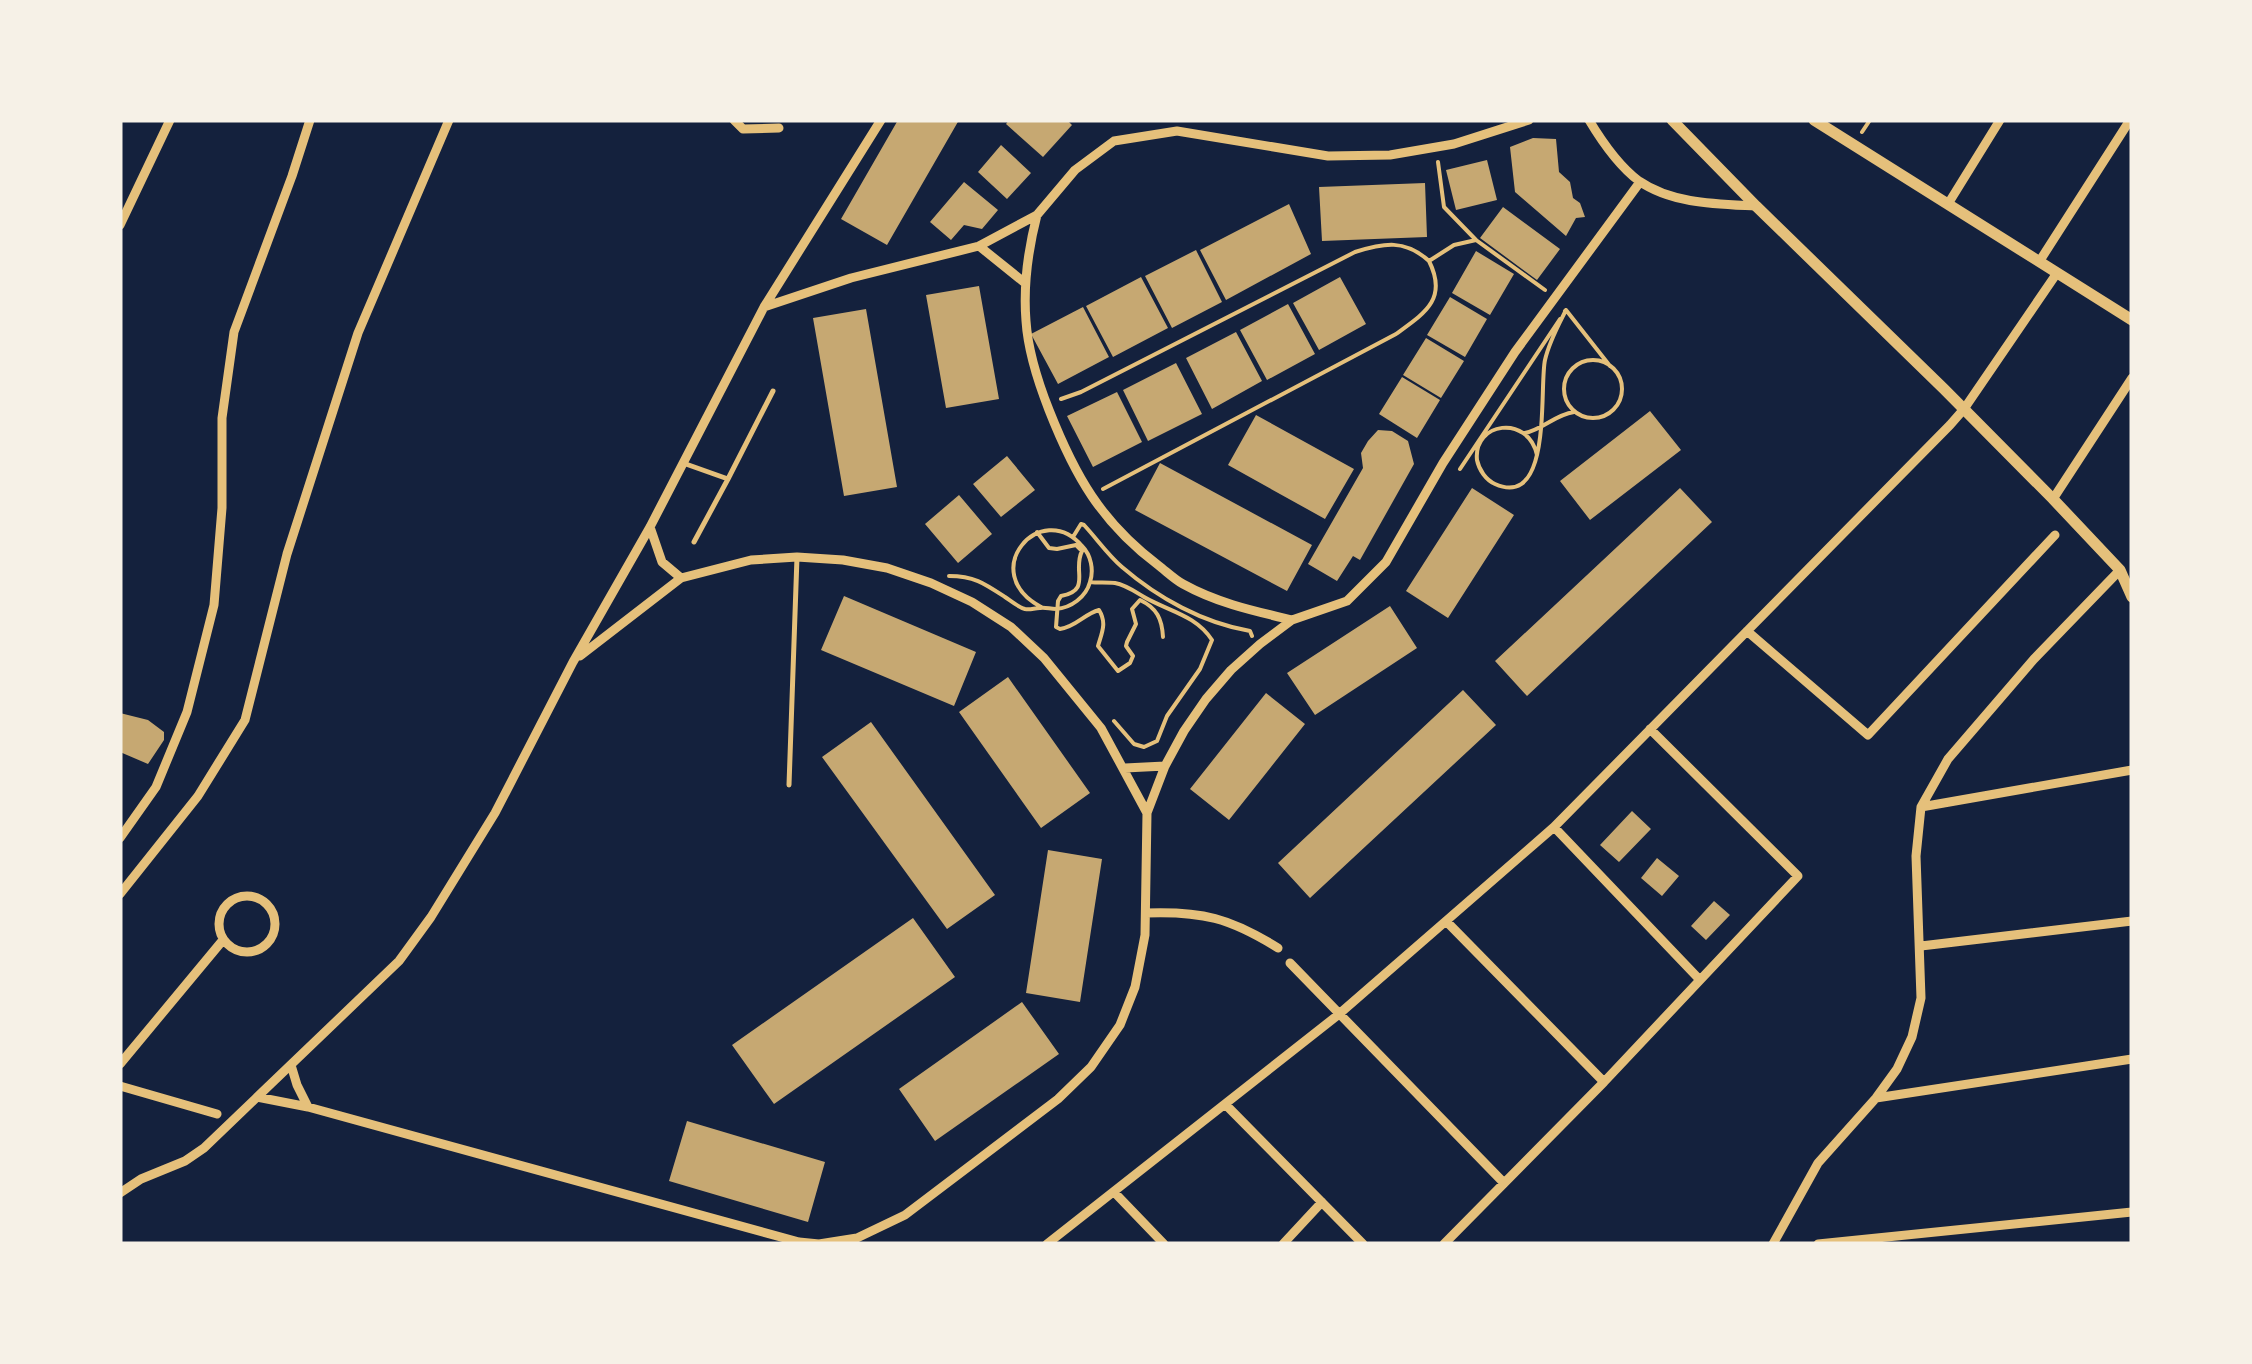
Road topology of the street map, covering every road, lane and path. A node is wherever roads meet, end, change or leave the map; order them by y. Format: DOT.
graph roads {
  1 [pos="170,120"];
  2 [pos="310,120"];
  3 [pos="448,120"];
  4 [pos="734,120"];
  5 [pos="881,120"];
  6 [pos="1529,120"];
  7 [pos="1588,120"];
  8 [pos="1672,120"];
  9 [pos="1814,120"];
  10 [pos="2000,120"];
  11 [pos="2130,120"];
  12 [pos="779,128"];
  13 [pos="1436,148"];
  14 [pos="1640,182"];
  15 [pos="1948,204"];
  16 [pos="1756,206"];
  17 [pos="1038,215"];
  18 [pos="120,225"];
  19 [pos="1476,240"];
  20 [pos="979,246"];
  21 [pos="1430,260"];
  22 [pos="2039,262"];
  23 [pos="2057,273"];
  24 [pos="1024,283"];
  25 [pos="1547,291"];
  26 [pos="764,306"];
  27 [pos="1566,310"];
  28 [pos="2132,320"];
  29 [pos="1610,366"];
  30 [pos="2132,378"];
  31 [pos="773,391"];
  32 [pos="1564,396"];
  33 [pos="1047,405"];
  34 [pos="1964,409"];
  35 [pos="1574,412"];
  36 [pos="1560,414"];
  37 [pos="1543,424"];
  38 [pos="1525,433"];
  39 [pos="1481,440"];
  40 [pos="1536,455"];
  41 [pos="683,463"];
  42 [pos="1460,469"];
  43 [pos="728,479"];
  44 [pos="1090,497"];
  45 [pos="2053,500"];
  46 [pos="650,527"];
  47 [pos="1037,532"];
  48 [pos="2054,535"];
  49 [pos="1073,537"];
  50 [pos="694,542"];
  51 [pos="797,557"];
  52 [pos="2120,570"];
  53 [pos="681,578"];
  54 [pos="931,582"];
  55 [pos="1090,582"];
  56 [pos="2132,597"];
  57 [pos="1041,608"];
  58 [pos="1057,609"];
  59 [pos="1292,620"];
  60 [pos="1222,625"];
  61 [pos="1747,631"];
  62 [pos="1209,634"];
  63 [pos="1163,636"];
  64 [pos="1244,642"];
  65 [pos="573,662"];
  66 [pos="1109,715"];
  67 [pos="1650,729"];
  68 [pos="1168,734"];
  69 [pos="1156,750"];
  70 [pos="1166,766"];
  71 [pos="1124,768"];
  72 [pos="2132,770"];
  73 [pos="789,785"];
  74 [pos="1921,807"];
  75 [pos="1148,813"];
  76 [pos="1554,827"];
  77 [pos="120,838"];
  78 [pos="120,894"];
  79 [pos="1146,914"];
  80 [pos="2132,921"];
  81 [pos="1446,922"];
  82 [pos="223,940"];
  83 [pos="1921,946"];
  84 [pos="1278,948"];
  85 [pos="1290,963"];
  86 [pos="1700,980"];
  87 [pos="1338,1015"];
  88 [pos="2132,1059"];
  89 [pos="120,1064"];
  90 [pos="292,1064"];
  91 [pos="1604,1082"];
  92 [pos="120,1086"];
  93 [pos="257,1097"];
  94 [pos="1876,1098"];
  95 [pos="1226,1105"];
  96 [pos="308,1107"];
  97 [pos="217,1114"];
  98 [pos="1504,1183"];
  99 [pos="120,1192"];
  100 [pos="1114,1192"];
  101 [pos="1322,1202"];
  102 [pos="2132,1212"];
  103 [pos="1047,1244"];
  104 [pos="1164,1244"];
  105 [pos="1283,1244"];
  106 [pos="1363,1244"];
  107 [pos="1444,1244"];
  108 [pos="1773,1244"];
  109 [pos="1818,1244"];
  1 -- 18 [label="street"];
  2 -- 77 [label="street"];
  3 -- 78 [label="street"];
  4 -- 12 [label="street"];
  5 -- 26 [label="street"];
  6 -- 13 [label="street"];
  7 -- 14 [label="street"];
  8 -- 16 [label="street"];
  9 -- 15 [label="street"];
  10 -- 15 [label="street"];
  11 -- 22 [label="street"];
  13 -- 17 [label="street"];
  13 -- 19 [label="path"];
  14 -- 16 [label="street"];
  14 -- 59 [label="street"];
  15 -- 22 [label="street"];
  16 -- 34 [label="street"];
  17 -- 20 [label="street"];
  17 -- 24 [label="street"];
  19 -- 21 [label="path"];
  19 -- 25 [label="path"];
  20 -- 24 [label="street"];
  20 -- 26 [label="street"];
  21 -- 33 [label="path"];
  21 -- 44 [label="path"];
  22 -- 23 [label="street"];
  23 -- 28 [label="street"];
  23 -- 34 [label="street"];
  24 -- 33 [label="street"];
  26 -- 41 [label="street"];
  27 -- 29 [label="path"];
  27 -- 37 [label="path"];
  27 -- 39 [label="path"];
  29 -- 32 [label="path"];
  29 -- 35 [label="path"];
  30 -- 45 [label="street"];
  31 -- 43 [label="lane"];
  32 -- 35 [label="path"];
  32 -- 36 [label="path"];
  33 -- 44 [label="street"];
  34 -- 45 [label="street"];
  34 -- 61 [label="street"];
  35 -- 36 [label="path"];
  36 -- 37 [label="path"];
  37 -- 38 [label="path"];
  37 -- 40 [label="path"];
  38 -- 39 [label="path"];
  38 -- 40 [label="path"];
  39 -- 40 [label="path"];
  39 -- 42 [label="path"];
  41 -- 43 [label="lane"];
  41 -- 46 [label="street"];
  43 -- 50 [label="lane"];
  44 -- 59 [label="street"];
  45 -- 52 [label="street"];
  46 -- 53 [label="street"];
  46 -- 65 [label="street"];
  47 -- 49 [label="path"];
  47 -- 57 [label="path"];
  47 -- 58 [label="path"];
  48 -- 61 [label="street"];
  49 -- 55 [label="path"];
  49 -- 60 [label="path"];
  51 -- 53 [label="street"];
  51 -- 54 [label="street"];
  51 -- 73 [label="lane"];
  52 -- 56 [label="street"];
  52 -- 74 [label="street"];
  53 -- 65 [label="street"];
  54 -- 57 [label="path"];
  54 -- 71 [label="street"];
  55 -- 58 [label="path"];
  55 -- 62 [label="path"];
  57 -- 58 [label="path"];
  58 -- 63 [label="path"];
  59 -- 70 [label="street"];
  60 -- 62 [label="path"];
  60 -- 64 [label="path"];
  61 -- 67 [label="street"];
  62 -- 66 [label="path"];
  65 -- 90 [label="street"];
  67 -- 76 [label="street"];
  67 -- 86 [label="street"];
  68 -- 69 [label="path"];
  70 -- 71 [label="street"];
  70 -- 75 [label="street"];
  71 -- 75 [label="street"];
  72 -- 74 [label="street"];
  74 -- 83 [label="street"];
  75 -- 79 [label="street"];
  76 -- 81 [label="street"];
  76 -- 86 [label="street"];
  79 -- 84 [label="street"];
  79 -- 96 [label="street"];
  80 -- 83 [label="street"];
  81 -- 87 [label="street"];
  81 -- 91 [label="street"];
  82 -- 82 [label="street"];
  82 -- 89 [label="street"];
  83 -- 94 [label="street"];
  85 -- 87 [label="street"];
  86 -- 91 [label="street"];
  87 -- 95 [label="street"];
  87 -- 98 [label="street"];
  88 -- 94 [label="street"];
  90 -- 93 [label="street"];
  90 -- 96 [label="street"];
  91 -- 98 [label="street"];
  92 -- 97 [label="street"];
  93 -- 96 [label="street"];
  93 -- 99 [label="street"];
  94 -- 108 [label="street"];
  95 -- 100 [label="street"];
  95 -- 101 [label="street"];
  98 -- 107 [label="street"];
  100 -- 103 [label="street"];
  100 -- 104 [label="street"];
  101 -- 105 [label="street"];
  101 -- 106 [label="street"];
  102 -- 109 [label="street"];
}
